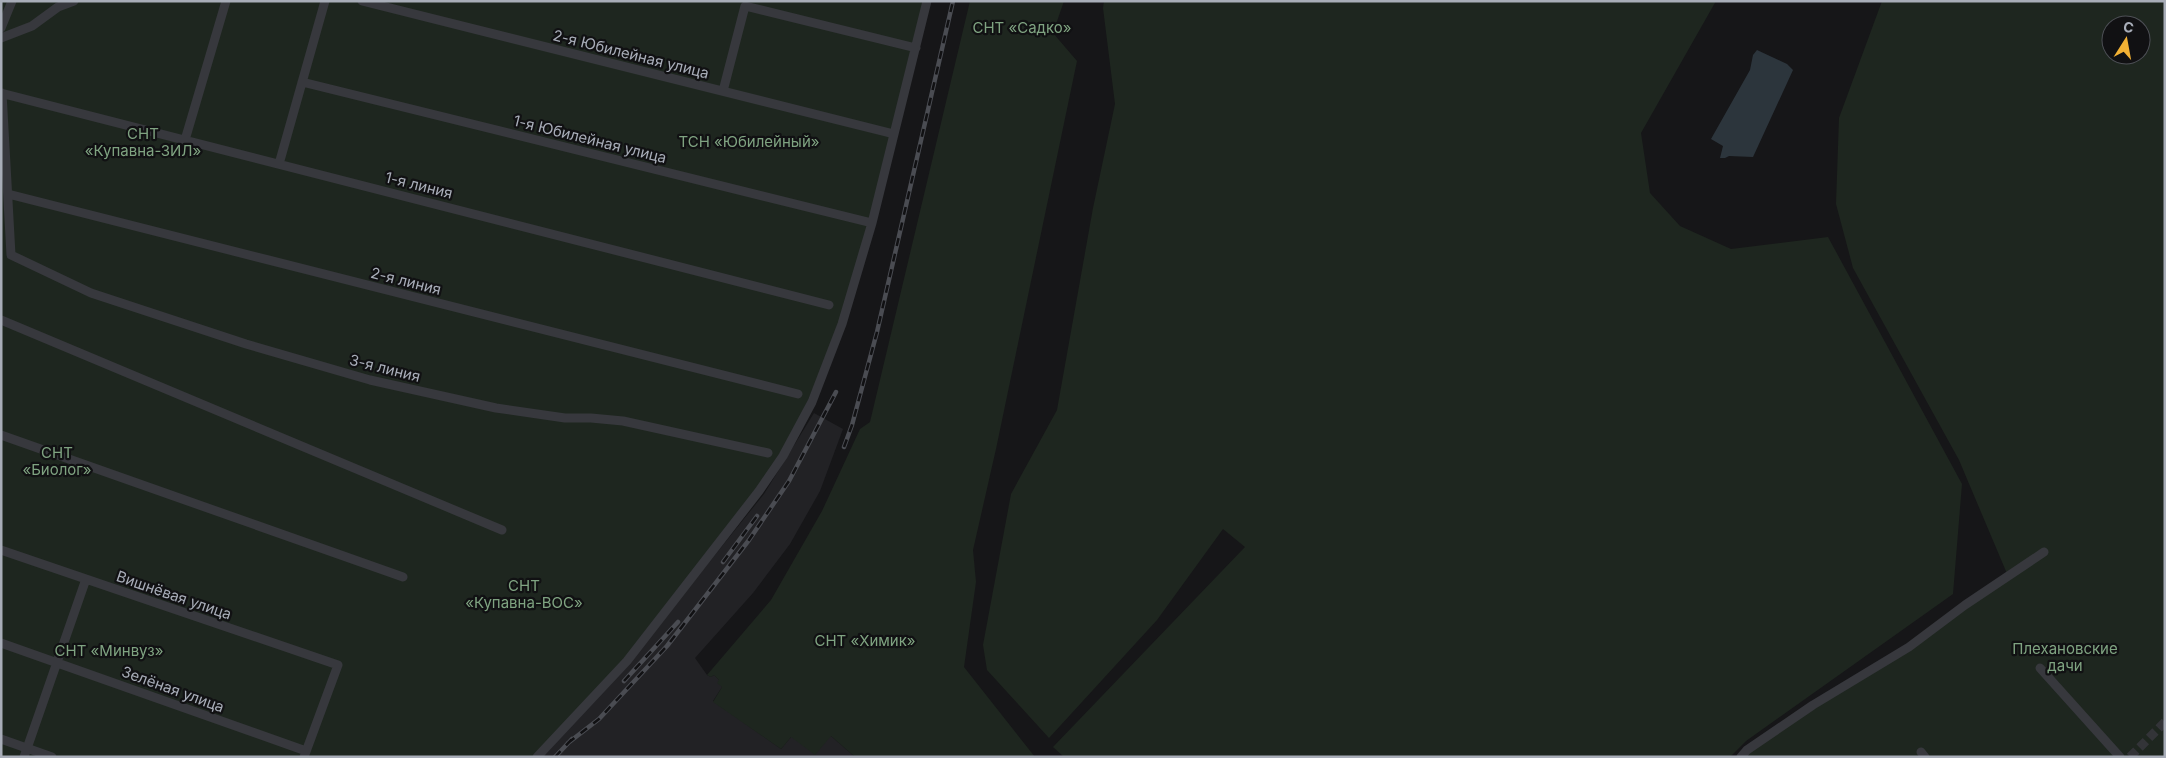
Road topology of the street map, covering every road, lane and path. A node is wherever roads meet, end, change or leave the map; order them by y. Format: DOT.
graph roads {
  1 [pos="74,1"];
  2 [pos="226,1"];
  3 [pos="325,1"];
  4 [pos="362,1"];
  5 [pos="927,1"];
  6 [pos="12,2"];
  7 [pos="1,7"];
  8 [pos="1,28"];
  9 [pos="1,38"];
  10 [pos="916,48"];
  11 [pos="302,82"];
  12 [pos="723,91"];
  13 [pos="2,93"];
  14 [pos="894,134"];
  15 [pos="184,140"];
  16 [pos="279,164"];
  17 [pos="8,194"];
  18 [pos="872,223"];
  19 [pos="829,305"];
  20 [pos="1,320"];
  21 [pos="798,394"];
  22 [pos="1,434"];
  23 [pos="768,453"];
  24 [pos="502,530"];
  25 [pos="1,550"];
  26 [pos="2044,552"];
  27 [pos="403,577"];
  28 [pos="86,579"];
  29 [pos="1,643"];
  30 [pos="56,663"];
  31 [pos="2040,668"];
  32 [pos="1,739"];
  33 [pos="26,752"];
  34 [pos="305,754"];
  35 [pos="52,757"];
  36 [pos="537,757"];
  37 [pos="1741,757"];
  38 [pos="2120,757"];
  1 -- 9 [label="street"];
  2 -- 15 [label="street"];
  3 -- 11 [label="street"];
  4 -- 12 [label="street, 2-я Юбилейная улица"];
  5 -- 10 [label="street"];
  6 -- 7 [label="street"];
  6 -- 8 [label="street"];
  10 -- 12 [label="street"];
  10 -- 14 [label="street"];
  11 -- 16 [label="street"];
  11 -- 18 [label="street, 1-я Юбилейная улица"];
  12 -- 14 [label="street, 2-я Юбилейная улица"];
  13 -- 15 [label="street, 1-я линия"];
  13 -- 17 [label="street"];
  14 -- 18 [label="street"];
  15 -- 16 [label="street, 1-я линия"];
  16 -- 19 [label="street, 1-я линия"];
  17 -- 21 [label="street, 2-я линия"];
  17 -- 23 [label="street, 3-я линия"];
  18 -- 36 [label="street"];
  20 -- 24 [label="street"];
  22 -- 27 [label="street"];
  25 -- 28 [label="street, Вишнёвая улица"];
  26 -- 37 [label="street"];
  28 -- 30 [label="street"];
  28 -- 34 [label="street, Вишнёвая улица"];
  29 -- 30 [label="street, Зелёная улица"];
  30 -- 33 [label="street"];
  30 -- 34 [label="street, Зелёная улица"];
  31 -- 38 [label="street"];
  32 -- 33 [label="street"];
  33 -- 35 [label="street"];
}
